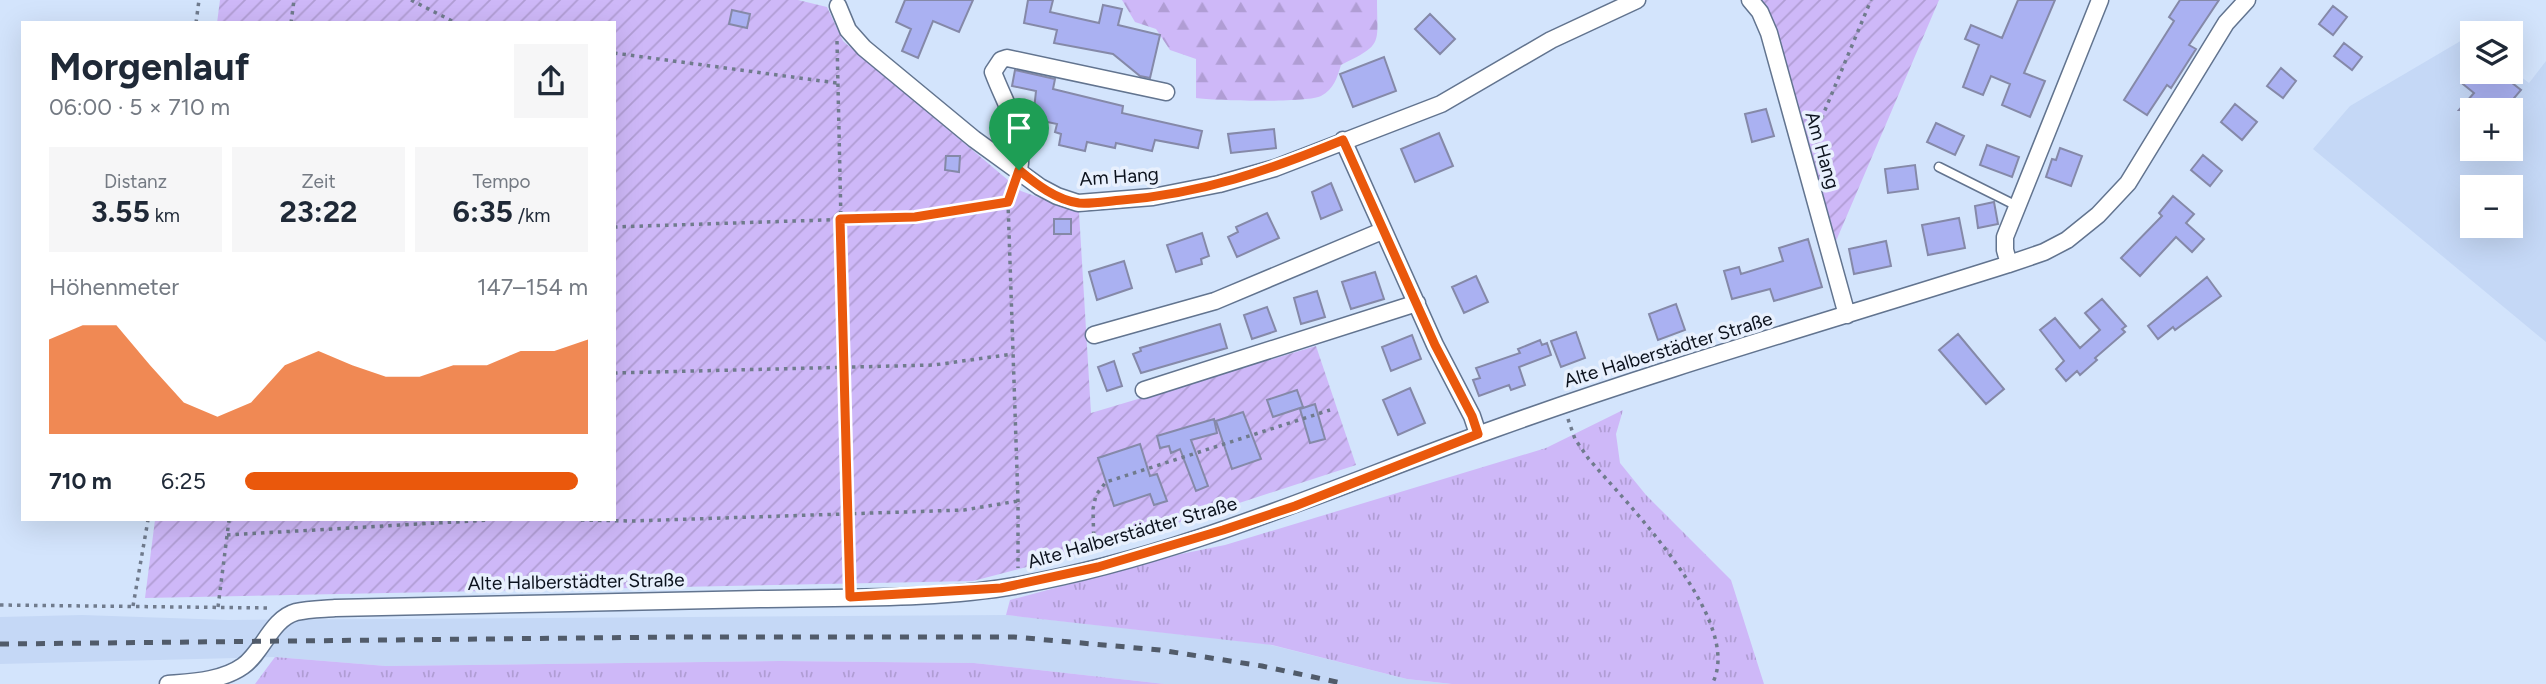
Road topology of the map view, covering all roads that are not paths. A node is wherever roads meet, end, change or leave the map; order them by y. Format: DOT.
graph roads {
  1 [pos="1637,0"];
  2 [pos="1750,0"];
  3 [pos="2100,0"];
  4 [pos="2247,0"];
  5 [pos="839,3"];
  6 [pos="1166,92"];
  7 [pos="1343,140"];
  8 [pos="1939,167"];
  9 [pos="1019,170"];
  10 [pos="2017,206"];
  11 [pos="1382,231"];
  12 [pos="2009,264"];
  13 [pos="1417,303"];
  14 [pos="1847,315"];
  15 [pos="1094,335"];
  16 [pos="1144,390"];
  17 [pos="1478,434"];
  18 [pos="218,680"];
  19 [pos="168,684"];
  1 -- 7 [label="street, Am Hang"];
  2 -- 14 [label="street, Am Hang"];
  3 -- 10 [label="street"];
  4 -- 12 [label="street, Alte Halberstädter Straße"];
  5 -- 9 [label="street, Am Hang"];
  6 -- 9 [label="street"];
  7 -- 9 [label="street, Am Hang"];
  7 -- 11 [label="street"];
  8 -- 10 [label="lane"];
  10 -- 12 [label="street"];
  11 -- 13 [label="street"];
  11 -- 15 [label="street"];
  12 -- 14 [label="street, Alte Halberstädter Straße"];
  13 -- 16 [label="street"];
  13 -- 17 [label="street"];
  14 -- 17 [label="street, Alte Halberstädter Straße"];
  17 -- 18 [label="street, Alte Halberstädter Straße"];
  18 -- 19 [label="street"];
}
